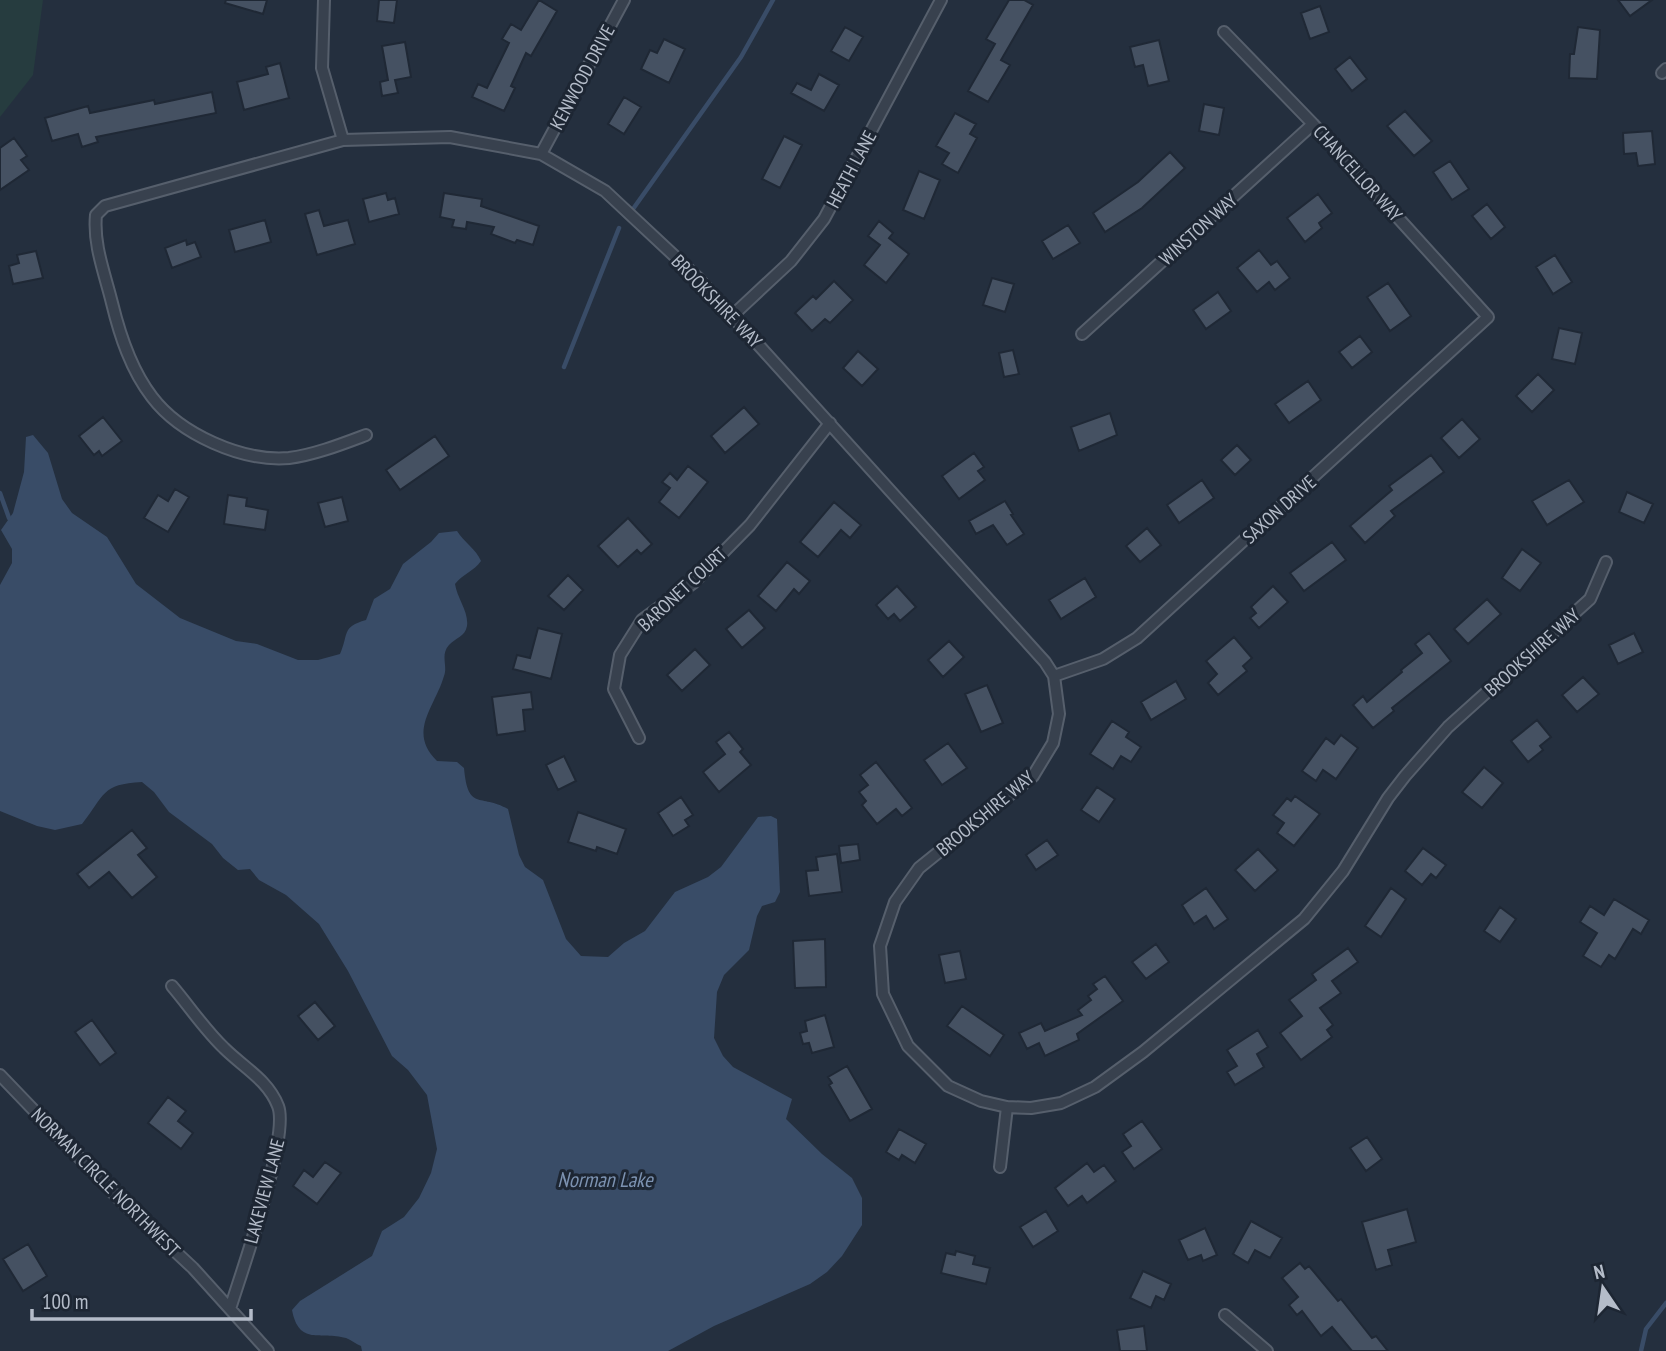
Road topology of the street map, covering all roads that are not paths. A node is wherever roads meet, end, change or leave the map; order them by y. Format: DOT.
graph roads {
  1 [pos="324,0"];
  2 [pos="624,0"];
  3 [pos="941,0"];
  4 [pos="1224,32"];
  5 [pos="1313,124"];
  6 [pos="343,140"];
  7 [pos="541,154"];
  8 [pos="732,316"];
  9 [pos="1488,317"];
  10 [pos="1082,334"];
  11 [pos="830,423"];
  12 [pos="366,435"];
  13 [pos="1605,562"];
  14 [pos="1055,676"];
  15 [pos="639,738"];
  16 [pos="172,986"];
  17 [pos="0,1075"];
  18 [pos="1007,1107"];
  19 [pos="1000,1167"];
  20 [pos="230,1309"];
  21 [pos="1226,1315"];
  22 [pos="268,1351"];
  23 [pos="1267,1351"];
  1 -- 6 [label="street"];
  2 -- 7 [label="street, KENWOOD DRIVE"];
  3 -- 8 [label="street, HEATH LANE"];
  4 -- 5 [label="street, CHANCELLOR WAY"];
  5 -- 9 [label="street, CHANCELLOR WAY"];
  5 -- 10 [label="street, WINSTON WAY"];
  6 -- 7 [label="street, BROOKSHIRE WAY"];
  6 -- 12 [label="street, BROOKSHIRE WAY"];
  7 -- 8 [label="street, BROOKSHIRE WAY"];
  8 -- 11 [label="street, BROOKSHIRE WAY"];
  9 -- 14 [label="street, SAXON DRIVE"];
  11 -- 14 [label="street, BROOKSHIRE WAY"];
  11 -- 15 [label="street, BARONET COURT"];
  13 -- 18 [label="street, BROOKSHIRE WAY"];
  14 -- 18 [label="street, BROOKSHIRE WAY"];
  16 -- 20 [label="street, LAKEVIEW LANE"];
  17 -- 20 [label="street, NORMAN CIRCLE NORTHWEST"];
  18 -- 19 [label="street"];
  20 -- 22 [label="street, NORMAN CIRCLE NORTHWEST"];
  21 -- 23 [label="street"];
}
